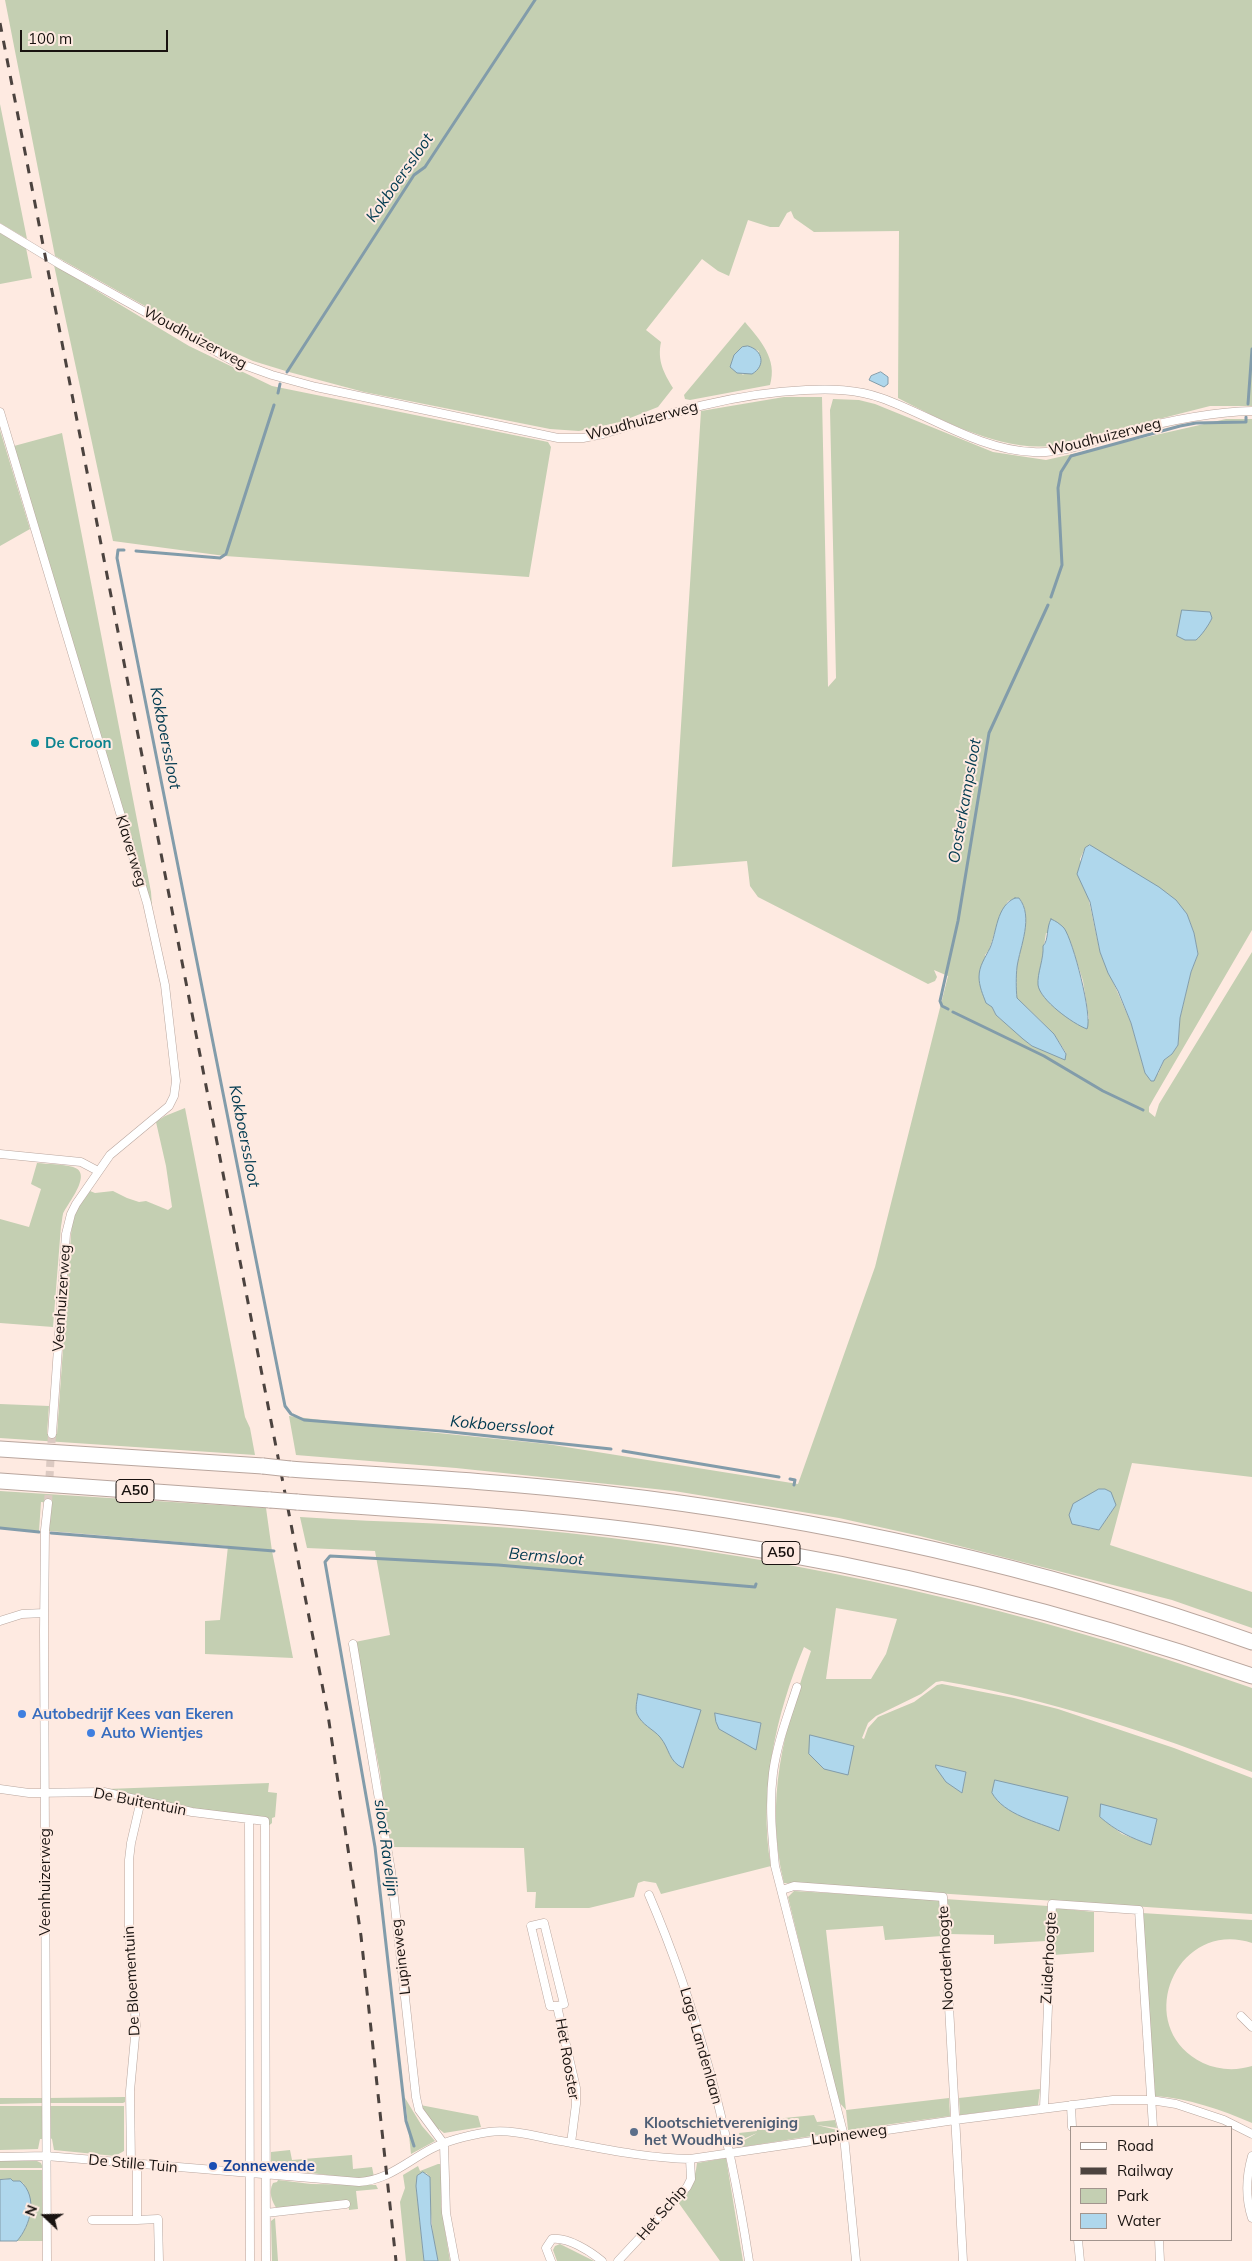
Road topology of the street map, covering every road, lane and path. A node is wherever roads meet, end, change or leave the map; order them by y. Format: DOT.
graph roads {
  1 [pos="0,228"];
  2 [pos="1252,410"];
  3 [pos="0,412"];
  4 [pos="0,1154"];
  5 [pos="98,1171"];
  6 [pos="52,1434"];
  7 [pos="0,1449"];
  8 [pos="0,1481"];
  9 [pos="48,1503"];
  10 [pos="44,1613"];
  11 [pos="0,1621"];
  12 [pos="1252,1642"];
  13 [pos="353,1644"];
  14 [pos="1252,1676"];
  15 [pos="797,1687"];
  16 [pos="0,1789"];
  17 [pos="44,1793"];
  18 [pos="141,1800"];
  19 [pos="249,1819"];
  20 [pos="782,1890"];
  21 [pos="649,1895"];
  22 [pos="557,2006"];
  23 [pos="1241,2016"];
  24 [pos="1252,2027"];
  25 [pos="1151,2100"];
  26 [pos="1071,2105"];
  27 [pos="1044,2108"];
  28 [pos="955,2120"];
  29 [pos="1072,2126"];
  30 [pos="1153,2126"];
  31 [pos="1252,2134"];
  32 [pos="844,2136"];
  33 [pos="571,2143"];
  34 [pos="444,2144"];
  35 [pos="730,2152"];
  36 [pos="46,2156"];
  37 [pos="1252,2156"];
  38 [pos="0,2157"];
  39 [pos="690,2159"];
  40 [pos="134,2164"];
  41 [pos="250,2174"];
  42 [pos="266,2175"];
  43 [pos="346,2204"];
  44 [pos="266,2213"];
  45 [pos="1252,2218"];
  46 [pos="92,2220"];
  47 [pos="137,2220"];
  48 [pos="1078,2241"];
  49 [pos="1159,2241"];
  50 [pos="47,2261"];
  51 [pos="159,2261"];
  52 [pos="250,2261"];
  53 [pos="266,2261"];
  54 [pos="455,2261"];
  55 [pos="551,2261"];
  56 [pos="602,2261"];
  57 [pos="618,2261"];
  58 [pos="749,2261"];
  59 [pos="856,2261"];
  60 [pos="963,2261"];
  61 [pos="1080,2261"];
  62 [pos="1160,2261"];
  1 -- 2 [label="street, Woudhuizerweg"];
  3 -- 5 [label="street, Klaverweg"];
  4 -- 5 [label="street"];
  5 -- 6 [label="street, Veenhuizerweg"];
  7 -- 12 [label="highway, A50, bridge"];
  8 -- 14 [label="highway, A50, bridge"];
  9 -- 10 [label="street, Veenhuizerweg"];
  10 -- 11 [label="street"];
  10 -- 17 [label="street, Veenhuizerweg"];
  13 -- 34 [label="street, Lupineweg"];
  15 -- 20 [label="street"];
  16 -- 17 [label="street, De Buitentuin"];
  17 -- 18 [label="street, De Buitentuin"];
  17 -- 36 [label="street, Veenhuizerweg"];
  18 -- 19 [label="street, De Buitentuin"];
  18 -- 40 [label="street, De Bloementuin"];
  19 -- 41 [label="street"];
  19 -- 42 [label="street"];
  20 -- 28 [label="street, Noorderhoogte"];
  20 -- 32 [label="street"];
  21 -- 35 [label="street, Lage Landenlaan"];
  22 -- 22 [label="street, Het Rooster"];
  22 -- 33 [label="street, Het Rooster"];
  23 -- 24 [label="street"];
  25 -- 26 [label="street, Lupineweg"];
  25 -- 27 [label="street, Zuiderhoogte"];
  25 -- 30 [label="street"];
  25 -- 31 [label="street, Lupineweg"];
  26 -- 27 [label="street, Lupineweg"];
  26 -- 29 [label="street"];
  27 -- 28 [label="street, Lupineweg"];
  28 -- 32 [label="street, Lupineweg"];
  28 -- 60 [label="street"];
  32 -- 35 [label="street, Lupineweg"];
  32 -- 59 [label="street"];
  33 -- 34 [label="street, Lupineweg"];
  33 -- 39 [label="street, Lupineweg"];
  34 -- 42 [label="street, Lupineweg"];
  34 -- 54 [label="street"];
  35 -- 39 [label="street, Lupineweg"];
  35 -- 58 [label="street, Lage Landenlaan"];
  36 -- 38 [label="street, De Stille Tuin"];
  36 -- 40 [label="street, De Stille Tuin"];
  36 -- 50 [label="street, Veenhuizerweg"];
  37 -- 45 [label="street"];
  39 -- 57 [label="street, Het Schip"];
  40 -- 41 [label="street, De Stille Tuin"];
  40 -- 47 [label="street, De Bloementuin"];
  41 -- 42 [label="street, De Stille Tuin"];
  41 -- 52 [label="street"];
  42 -- 44 [label="street"];
  43 -- 44 [label="street"];
  44 -- 53 [label="street"];
  46 -- 47 [label="street"];
  47 -- 51 [label="street"];
  48 -- 61 [label="street"];
  49 -- 62 [label="street"];
  55 -- 56 [label="street"];
}
